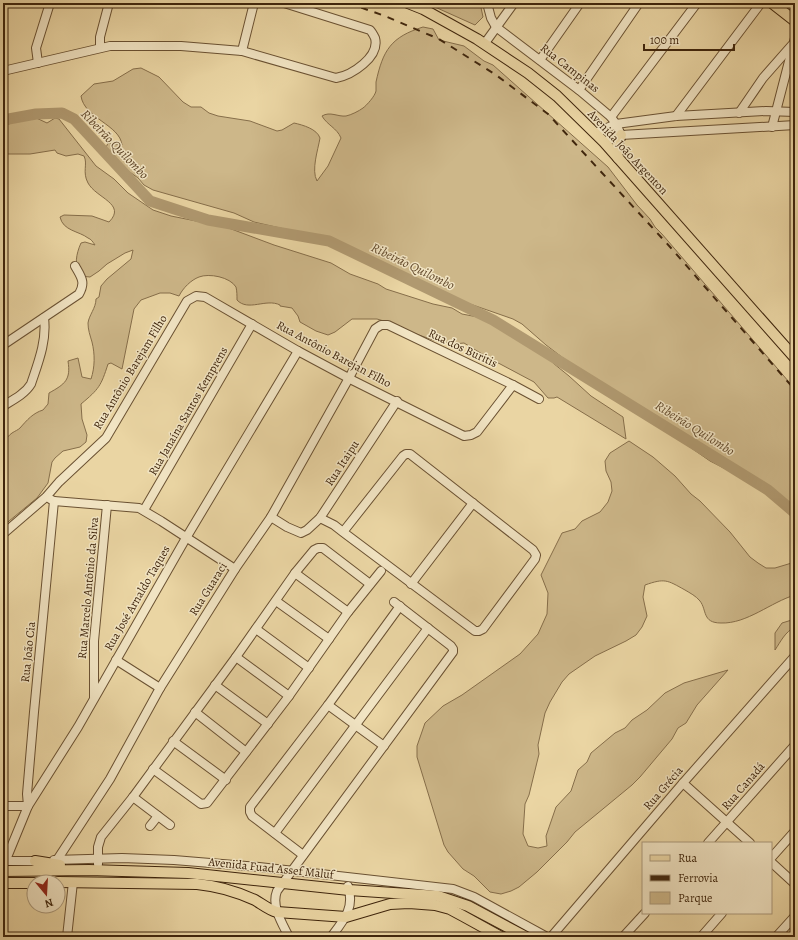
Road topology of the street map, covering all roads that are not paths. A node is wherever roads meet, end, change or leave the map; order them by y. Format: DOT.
graph roads {
  1 [pos="50,3"];
  2 [pos="110,3"];
  3 [pos="254,3"];
  4 [pos="284,3"];
  5 [pos="408,3"];
  6 [pos="487,3"];
  7 [pos="514,3"];
  8 [pos="580,3"];
  9 [pos="639,3"];
  10 [pos="697,3"];
  11 [pos="761,3"];
  12 [pos="772,3"];
  13 [pos="422,6"];
  14 [pos="795,21"];
  15 [pos="496,27"];
  16 [pos="794,41"];
  17 [pos="485,43"];
  18 [pos="100,48"];
  19 [pos="242,51"];
  20 [pos="540,60"];
  21 [pos="38,63"];
  22 [pos="3,71"];
  23 [pos="579,90"];
  24 [pos="777,110"];
  25 [pos="739,113"];
  26 [pos="795,114"];
  27 [pos="676,116"];
  28 [pos="612,117"];
  29 [pos="616,124"];
  30 [pos="793,125"];
  31 [pos="772,127"];
  32 [pos="595,133"];
  33 [pos="621,136"];
  34 [pos="604,142"];
  35 [pos="618,158"];
  36 [pos="75,266"];
  37 [pos="187,301"];
  38 [pos="44,318"];
  39 [pos="252,324"];
  40 [pos="375,329"];
  41 [pos="3,345"];
  42 [pos="298,351"];
  43 [pos="795,358"];
  44 [pos="349,378"];
  45 [pos="513,385"];
  46 [pos="539,399"];
  47 [pos="397,401"];
  48 [pos="3,406"];
  49 [pos="46,497"];
  50 [pos="54,501"];
  51 [pos="474,503"];
  52 [pos="107,505"];
  53 [pos="144,510"];
  54 [pos="270,517"];
  55 [pos="320,518"];
  56 [pos="343,532"];
  57 [pos="3,534"];
  58 [pos="186,538"];
  59 [pos="235,569"];
  60 [pos="381,571"];
  61 [pos="295,573"];
  62 [pos="370,584"];
  63 [pos="411,584"];
  64 [pos="276,601"];
  65 [pos="348,612"];
  66 [pos="428,628"];
  67 [pos="256,629"];
  68 [pos="329,639"];
  69 [pos="795,656"];
  70 [pos="236,657"];
  71 [pos="116,660"];
  72 [pos="309,668"];
  73 [pos="215,685"];
  74 [pos="160,688"];
  75 [pos="289,696"];
  76 [pos="94,698"];
  77 [pos="328,705"];
  78 [pos="195,712"];
  79 [pos="268,724"];
  80 [pos="356,725"];
  81 [pos="173,741"];
  82 [pos="795,745"];
  83 [pos="384,746"];
  84 [pos="246,752"];
  85 [pos="153,769"];
  86 [pos="226,780"];
  87 [pos="683,783"];
  88 [pos="133,797"];
  89 [pos="3,806"];
  90 [pos="28,806"];
  91 [pos="158,816"];
  92 [pos="727,822"];
  93 [pos="170,825"];
  94 [pos="150,826"];
  95 [pos="795,831"];
  96 [pos="275,833"];
  97 [pos="709,842"];
  98 [pos="749,842"];
  99 [pos="303,855"];
  100 [pos="772,857"];
  101 [pos="98,859"];
  102 [pos="57,860"];
  103 [pos="35,862"];
  104 [pos="772,863"];
  105 [pos="227,864"];
  106 [pos="5,866"];
  107 [pos="259,867"];
  108 [pos="94,870"];
  109 [pos="292,872"];
  110 [pos="224,877"];
  111 [pos="345,878"];
  112 [pos="26,882"];
  113 [pos="66,882"];
  114 [pos="73,882"];
  115 [pos="3,883"];
  116 [pos="283,883"];
  117 [pos="795,884"];
  118 [pos="349,890"];
  119 [pos="277,912"];
  120 [pos="644,914"];
  121 [pos="721,914"];
  122 [pos="795,916"];
  123 [pos="346,917"];
  124 [pos="67,937"];
  125 [pos="289,937"];
  126 [pos="331,937"];
  127 [pos="500,937"];
  128 [pos="526,937"];
  129 [pos="547,937"];
  130 [pos="552,937"];
  131 [pos="623,937"];
  132 [pos="701,937"];
  133 [pos="776,937"];
  1 -- 21 [label="street"];
  2 -- 18 [label="street"];
  3 -- 19 [label="street"];
  4 -- 19 [label="street"];
  5 -- 13 [label="main road, Avenida João Argenton"];
  6 -- 15 [label="street"];
  7 -- 15 [label="street"];
  8 -- 20 [label="street"];
  9 -- 23 [label="street"];
  10 -- 28 [label="street"];
  11 -- 27 [label="street"];
  12 -- 14 [label="main road"];
  13 -- 17 [label="main road, Avenida João Argenton"];
  15 -- 17 [label="street"];
  15 -- 20 [label="street, Rua Campinas"];
  16 -- 24 [label="street"];
  16 -- 25 [label="street"];
  17 -- 32 [label="main road, Avenida João Argenton"];
  18 -- 19 [label="street"];
  18 -- 21 [label="street"];
  20 -- 23 [label="street, Rua Campinas"];
  21 -- 22 [label="street"];
  23 -- 28 [label="street, Rua Campinas"];
  24 -- 25 [label="street"];
  24 -- 26 [label="street"];
  24 -- 31 [label="street"];
  25 -- 27 [label="street"];
  26 -- 30 [label="street"];
  27 -- 29 [label="street"];
  28 -- 29 [label="street, Rua Campinas"];
  29 -- 32 [label="street"];
  29 -- 33 [label="street, Rua Campinas"];
  30 -- 31 [label="street"];
  31 -- 33 [label="street"];
  32 -- 34 [label="main road, Avenida João Argenton"];
  33 -- 34 [label="street"];
  33 -- 35 [label="main road"];
  34 -- 35 [label="main road, Avenida João Argenton"];
  35 -- 43 [label="main road, Avenida João Argenton"];
  36 -- 38 [label="street"];
  37 -- 39 [label="street, Rua Antônio Barejan Filho"];
  37 -- 49 [label="street, Rua Antônio Barejam Filho"];
  38 -- 41 [label="street"];
  38 -- 48 [label="street"];
  39 -- 42 [label="street, Rua Antônio Barejan Filho"];
  39 -- 53 [label="street, Rua Janaína Santos Kemprens"];
  40 -- 44 [label="street, Rua Guaraci"];
  40 -- 45 [label="street, Rua dos Buritis"];
  42 -- 44 [label="street, Rua Antônio Barejan Filho"];
  42 -- 58 [label="street, Rua José Arnaldo Taques"];
  44 -- 47 [label="street, Rua Antônio Barejan Filho"];
  44 -- 54 [label="street, Rua Guaraci"];
  45 -- 46 [label="street, Rua dos Buritis"];
  45 -- 47 [label="street, Rua Antônio Barejan Filho"];
  47 -- 55 [label="street, Rua Itaipu"];
  49 -- 50 [label="street"];
  49 -- 57 [label="street, Rua Antônio Barejam Filho"];
  50 -- 52 [label="street"];
  50 -- 90 [label="street, Rua João Cia"];
  51 -- 56 [label="street"];
  51 -- 63 [label="street"];
  51 -- 63 [label="street"];
  52 -- 53 [label="street"];
  52 -- 76 [label="street, Rua Marcelo Antônio da Silva"];
  53 -- 58 [label="street"];
  54 -- 55 [label="street, Rua Itaipu"];
  54 -- 59 [label="street, Rua Guaraci"];
  55 -- 56 [label="street"];
  56 -- 63 [label="street"];
  58 -- 59 [label="street"];
  58 -- 71 [label="street, Rua José Arnaldo Taques"];
  59 -- 74 [label="street, Rua Guaraci"];
  60 -- 62 [label="street"];
  61 -- 62 [label="street"];
  61 -- 64 [label="street"];
  61 -- 65 [label="street"];
  62 -- 65 [label="street"];
  64 -- 67 [label="street"];
  64 -- 68 [label="street"];
  65 -- 68 [label="street"];
  66 -- 77 [label="street"];
  66 -- 80 [label="street"];
  66 -- 83 [label="street"];
  67 -- 70 [label="street"];
  67 -- 72 [label="street"];
  68 -- 72 [label="street"];
  69 -- 87 [label="street, Rua Grécia"];
  70 -- 73 [label="street"];
  70 -- 75 [label="street"];
  71 -- 74 [label="street"];
  71 -- 76 [label="street, Rua José Arnaldo Taques"];
  72 -- 75 [label="street"];
  73 -- 78 [label="street"];
  73 -- 79 [label="street"];
  74 -- 102 [label="street, Rua Guaraci"];
  75 -- 79 [label="street"];
  76 -- 90 [label="street, Rua José Arnaldo Taques"];
  77 -- 80 [label="street"];
  77 -- 96 [label="street"];
  78 -- 81 [label="street"];
  78 -- 84 [label="street"];
  79 -- 84 [label="street"];
  80 -- 83 [label="street"];
  80 -- 96 [label="street"];
  81 -- 85 [label="street"];
  81 -- 86 [label="street"];
  82 -- 92 [label="street, Rua Canadá"];
  83 -- 99 [label="street"];
  84 -- 86 [label="street"];
  85 -- 86 [label="street"];
  85 -- 88 [label="street"];
  87 -- 92 [label="street"];
  87 -- 130 [label="street, Rua Grécia"];
  88 -- 91 [label="street"];
  88 -- 101 [label="street"];
  89 -- 90 [label="street"];
  90 -- 106 [label="street, Rua José Arnaldo Taques"];
  91 -- 93 [label="street"];
  91 -- 94 [label="street"];
  92 -- 97 [label="street, Rua Canadá"];
  92 -- 98 [label="street"];
  95 -- 100 [label="street"];
  96 -- 99 [label="street"];
  99 -- 109 [label="street"];
  101 -- 102 [label="street"];
  101 -- 105 [label="street"];
  101 -- 108 [label="street"];
  102 -- 103 [label="street"];
  103 -- 106 [label="street"];
  103 -- 108 [label="main road"];
  104 -- 117 [label="street"];
  105 -- 107 [label="street"];
  105 -- 110 [label="street"];
  106 -- 108 [label="main road, Avenida Fuad Assef Maluf"];
  107 -- 109 [label="street"];
  107 -- 116 [label="street"];
  108 -- 110 [label="main road, Avenida Fuad Assef Maluf"];
  109 -- 111 [label="street"];
  109 -- 116 [label="street"];
  110 -- 116 [label="main road, Avenida Fuad Assef Maluf"];
  111 -- 118 [label="street"];
  111 -- 129 [label="street"];
  112 -- 115 [label="main road"];
  113 -- 114 [label="main road, Avenida Fuad Assef Maluf"];
  114 -- 119 [label="main road, Avenida Fuad Assef Maluf"];
  114 -- 124 [label="street"];
  116 -- 118 [label="main road, Avenida Fuad Assef Maluf"];
  116 -- 119 [label="street"];
  118 -- 123 [label="street"];
  118 -- 128 [label="main road, Avenida Fuad Assef Maluf"];
  119 -- 123 [label="main road, Avenida Fuad Assef Maluf"];
  119 -- 125 [label="street"];
  120 -- 131 [label="street"];
  121 -- 132 [label="street"];
  122 -- 133 [label="street"];
  123 -- 126 [label="street"];
  123 -- 127 [label="main road, Avenida Fuad Assef Maluf"];
}
